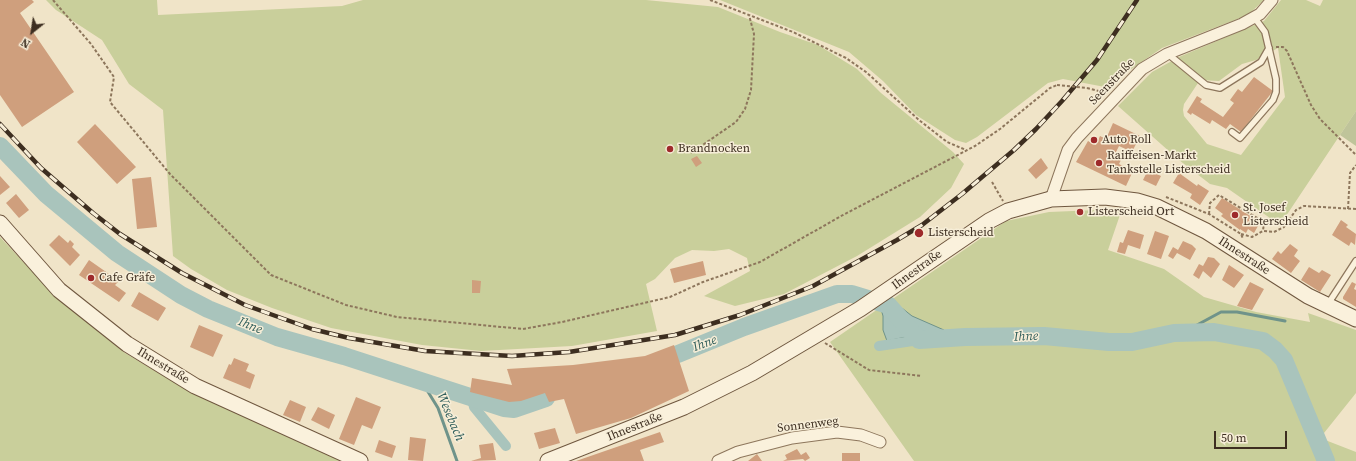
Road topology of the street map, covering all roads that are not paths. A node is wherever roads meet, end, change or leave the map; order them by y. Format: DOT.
graph roads {
  1 [pos="1272,0"];
  2 [pos="1254,17"];
  3 [pos="1269,48"];
  4 [pos="1167,54"];
  5 [pos="1232,132"];
  6 [pos="1051,199"];
  7 [pos="0,223"];
  8 [pos="1356,261"];
  9 [pos="1327,306"];
  10 [pos="1356,319"];
  11 [pos="880,442"];
  12 [pos="360,461"];
  13 [pos="548,461"];
  14 [pos="718,461"];
  1 -- 2 [label="street, Seenstraße"];
  2 -- 3 [label="lane"];
  2 -- 4 [label="street, Seenstraße"];
  3 -- 4 [label="lane"];
  3 -- 5 [label="lane"];
  4 -- 6 [label="street, Seenstraße"];
  6 -- 9 [label="main road, Ihnestraße"];
  6 -- 13 [label="main road, Ihnestraße"];
  7 -- 12 [label="main road, Ihnestraße"];
  8 -- 9 [label="lane"];
  9 -- 10 [label="main road, Ihnestraße"];
  11 -- 14 [label="street, Sonnenweg"];
}
